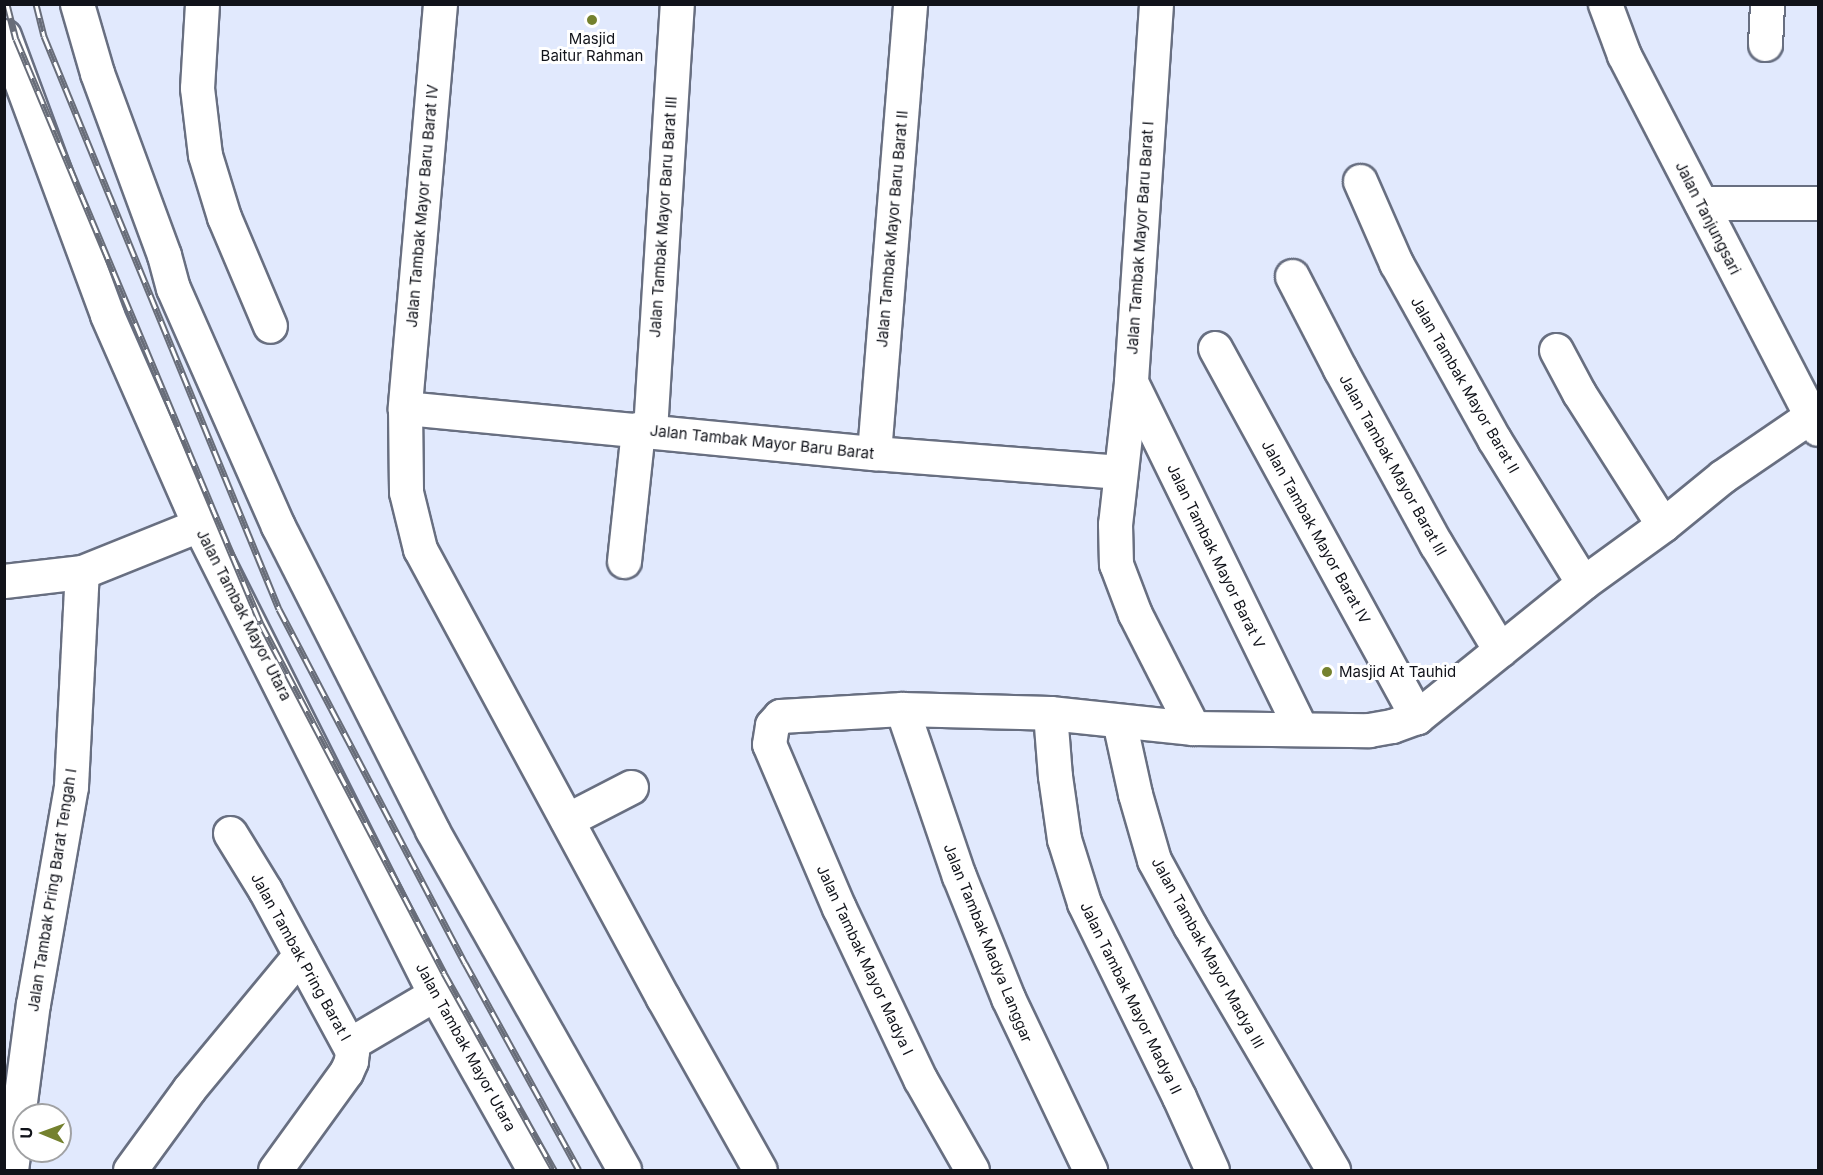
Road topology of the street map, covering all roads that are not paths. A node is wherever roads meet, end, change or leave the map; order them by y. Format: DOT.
graph roads {
  1 [pos="76,4"];
  2 [pos="202,4"];
  3 [pos="440,4"];
  4 [pos="677,4"];
  5 [pos="910,4"];
  6 [pos="1156,4"];
  7 [pos="1605,4"];
  8 [pos="1767,4"];
  9 [pos="4,36"];
  10 [pos="1765,44"];
  11 [pos="1360,181"];
  12 [pos="1701,203"];
  13 [pos="1818,203"];
  14 [pos="1292,276"];
  15 [pos="270,326"];
  16 [pos="1215,348"];
  17 [pos="1556,350"];
  18 [pos="1131,382"];
  19 [pos="405,408"];
  20 [pos="1815,422"];
  21 [pos="644,430"];
  22 [pos="874,453"];
  23 [pos="1120,472"];
  24 [pos="199,525"];
  25 [pos="1663,525"];
  26 [pos="624,561"];
  27 [pos="82,573"];
  28 [pos="4,580"];
  29 [pos="1583,583"];
  30 [pos="1500,650"];
  31 [pos="902,709"];
  32 [pos="1050,713"];
  33 [pos="1417,717"];
  34 [pos="1119,721"];
  35 [pos="1193,728"];
  36 [pos="1301,729"];
  37 [pos="631,786"];
  38 [pos="567,820"];
  39 [pos="230,833"];
  40 [pos="300,955"];
  41 [pos="435,994"];
  42 [pos="350,1044"];
  43 [pos="11,1170"];
  44 [pos="130,1170"];
  45 [pos="275,1170"];
  46 [pos="534,1170"];
  47 [pos="624,1170"];
  48 [pos="760,1170"];
  49 [pos="972,1170"];
  50 [pos="1090,1170"];
  51 [pos="1212,1170"];
  52 [pos="1333,1170"];
  1 -- 47 [label="street"];
  2 -- 15 [label="street"];
  3 -- 19 [label="street, Jalan Tambak Mayor Baru Barat IV"];
  4 -- 21 [label="street, Jalan Tambak Mayor Baru Barat III"];
  5 -- 22 [label="street, Jalan Tambak Mayor Baru Barat II"];
  6 -- 18 [label="street, Jalan Tambak Mayor Baru Barat I"];
  7 -- 12 [label="street, Jalan Tanjungsari"];
  8 -- 10 [label="street"];
  9 -- 24 [label="street, Jalan Tambak Mayor Utara"];
  11 -- 29 [label="street, Jalan Tambak Mayor Barat II"];
  12 -- 13 [label="street"];
  12 -- 20 [label="street, Jalan Tanjungsari"];
  14 -- 30 [label="street, Jalan Tambak Mayor Barat III"];
  16 -- 33 [label="street, Jalan Tambak Mayor Barat IV"];
  17 -- 25 [label="street"];
  18 -- 23 [label="street, Jalan Tambak Mayor Baru Barat I"];
  18 -- 36 [label="street, Jalan Tambak Mayor Barat V"];
  19 -- 21 [label="street, Jalan Tambak Mayor Baru Barat"];
  19 -- 38 [label="street, Jalan Tambak Mayor Baru Barat IV"];
  20 -- 25 [label="street"];
  21 -- 22 [label="street, Jalan Tambak Mayor Baru Barat"];
  21 -- 26 [label="street, Jalan Tambak Mayor Baru Barat III"];
  22 -- 23 [label="street, Jalan Tambak Mayor Baru Barat"];
  23 -- 35 [label="street, Jalan Tambak Mayor Baru Barat I"];
  24 -- 27 [label="street"];
  24 -- 41 [label="street, Jalan Tambak Mayor Utara"];
  25 -- 29 [label="street"];
  27 -- 28 [label="street"];
  27 -- 43 [label="street, Jalan Tambak Pring Barat Tengah I"];
  29 -- 30 [label="street"];
  30 -- 33 [label="street"];
  31 -- 32 [label="street"];
  31 -- 49 [label="street, Jalan Tambak Mayor Madya I"];
  31 -- 50 [label="street, Jalan Tambak Madya Langgar"];
  32 -- 34 [label="street"];
  32 -- 51 [label="street, Jalan Tambak Mayor Madya II"];
  33 -- 36 [label="street"];
  34 -- 35 [label="street"];
  34 -- 52 [label="street, Jalan Tambak Mayor Madya III"];
  35 -- 36 [label="street"];
  37 -- 38 [label="street"];
  38 -- 48 [label="street, Jalan Tambak Mayor Baru Barat IV"];
  39 -- 40 [label="street, Jalan Tambak Pring Barat I"];
  40 -- 42 [label="street, Jalan Tambak Pring Barat I"];
  40 -- 44 [label="street"];
  41 -- 42 [label="street"];
  41 -- 46 [label="street, Jalan Tambak Mayor Utara"];
  42 -- 45 [label="street, Jalan Tambak Pring Barat I"];
}
